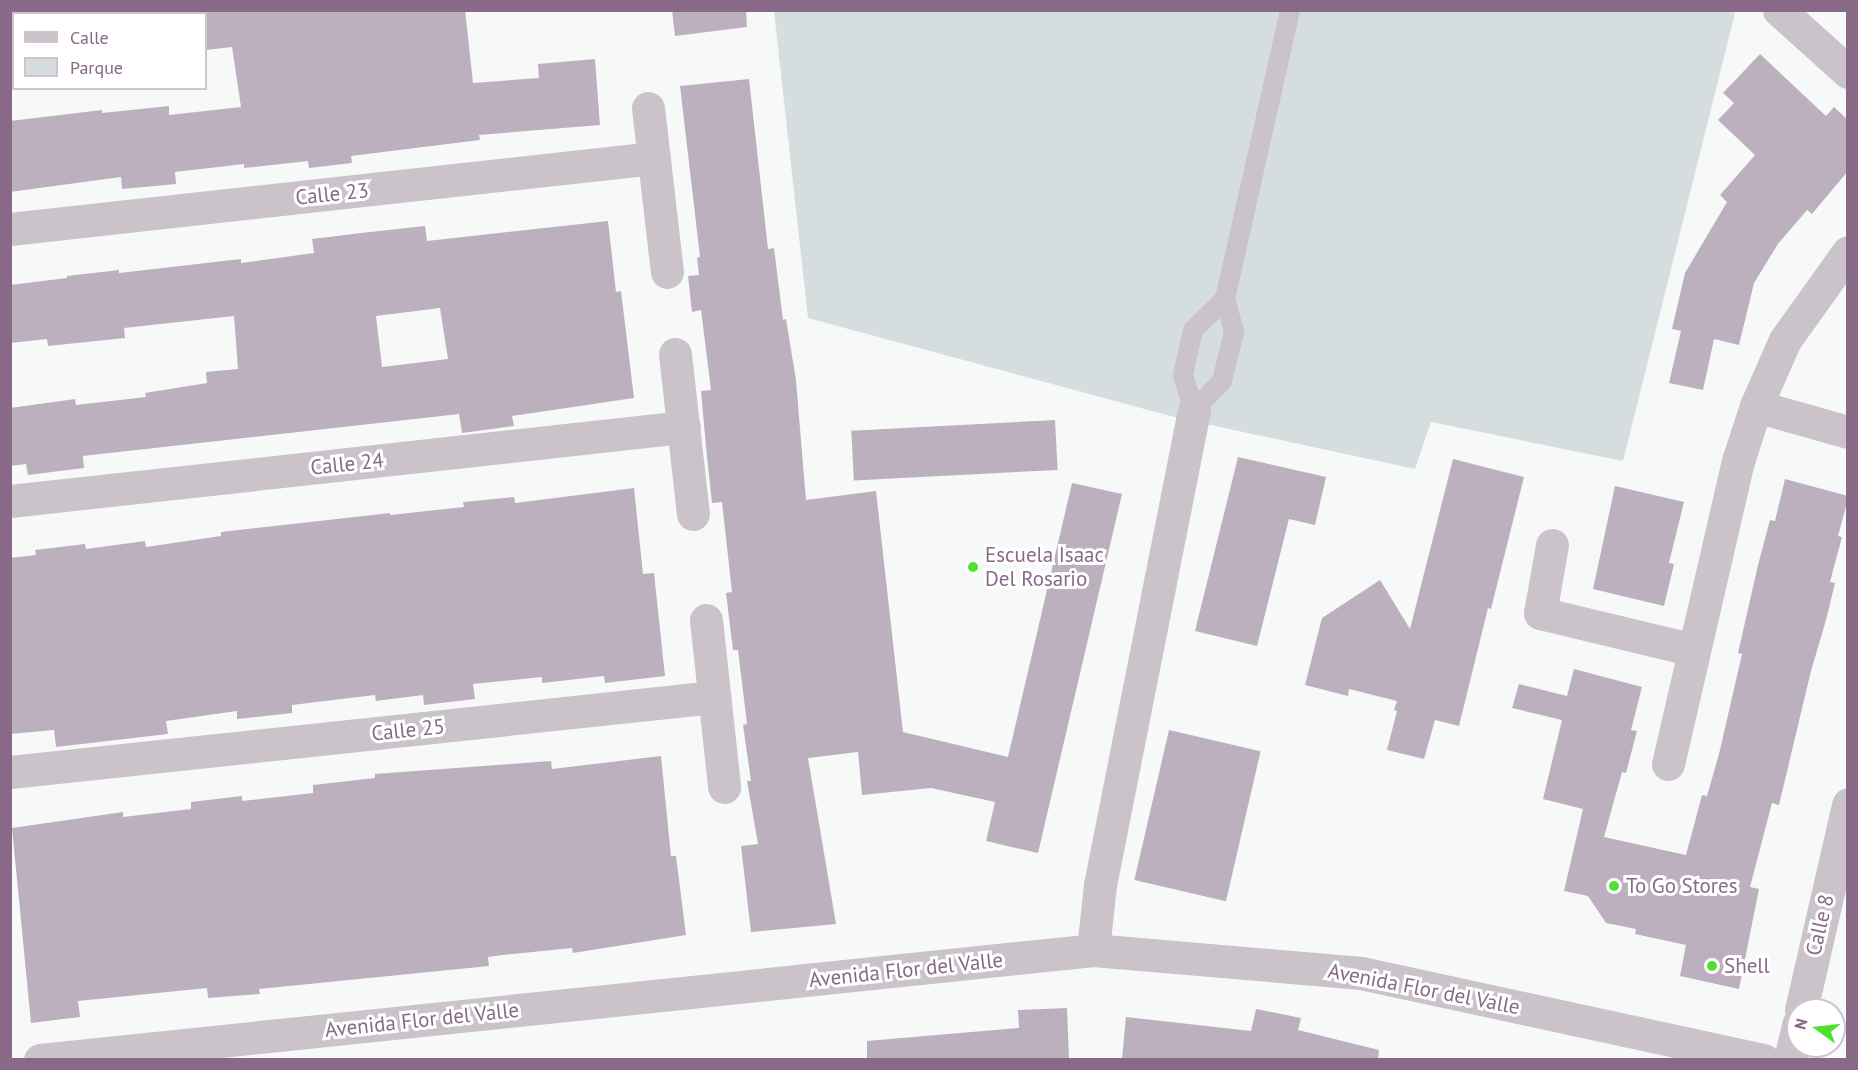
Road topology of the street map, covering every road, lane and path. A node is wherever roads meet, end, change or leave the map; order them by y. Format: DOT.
graph roads {
  1 [pos="1290,10"];
  2 [pos="1779,10"];
  3 [pos="1848,72"];
  4 [pos="648,108"];
  5 [pos="654,158"];
  6 [pos="10,229"];
  7 [pos="1848,252"];
  8 [pos="667,272"];
  9 [pos="1225,299"];
  10 [pos="675,354"];
  11 [pos="1756,406"];
  12 [pos="1194,410"];
  13 [pos="684,427"];
  14 [pos="1848,432"];
  15 [pos="10,501"];
  16 [pos="693,514"];
  17 [pos="1552,544"];
  18 [pos="706,620"];
  19 [pos="1694,650"];
  20 [pos="714,697"];
  21 [pos="1668,764"];
  22 [pos="10,772"];
  23 [pos="724,787"];
  24 [pos="1848,804"];
  25 [pos="1093,950"];
  26 [pos="1804,998"];
  27 [pos="40,1059"];
  28 [pos="1764,1059"];
  1 -- 9 [label="lane"];
  2 -- 3 [label="street"];
  4 -- 5 [label="street"];
  5 -- 6 [label="street, Calle 23"];
  5 -- 8 [label="street"];
  7 -- 11 [label="street"];
  9 -- 12 [label="lane"];
  9 -- 12 [label="lane"];
  10 -- 13 [label="street"];
  11 -- 14 [label="street"];
  11 -- 19 [label="street"];
  12 -- 25 [label="street"];
  13 -- 15 [label="street, Calle 24"];
  13 -- 16 [label="street"];
  17 -- 19 [label="street"];
  18 -- 20 [label="street"];
  19 -- 21 [label="street"];
  20 -- 22 [label="street, Calle 25"];
  20 -- 23 [label="street"];
  24 -- 26 [label="street, Calle 8"];
  25 -- 27 [label="street, Avenida Flor del Valle"];
  25 -- 28 [label="street, Avenida Flor del Valle"];
}
